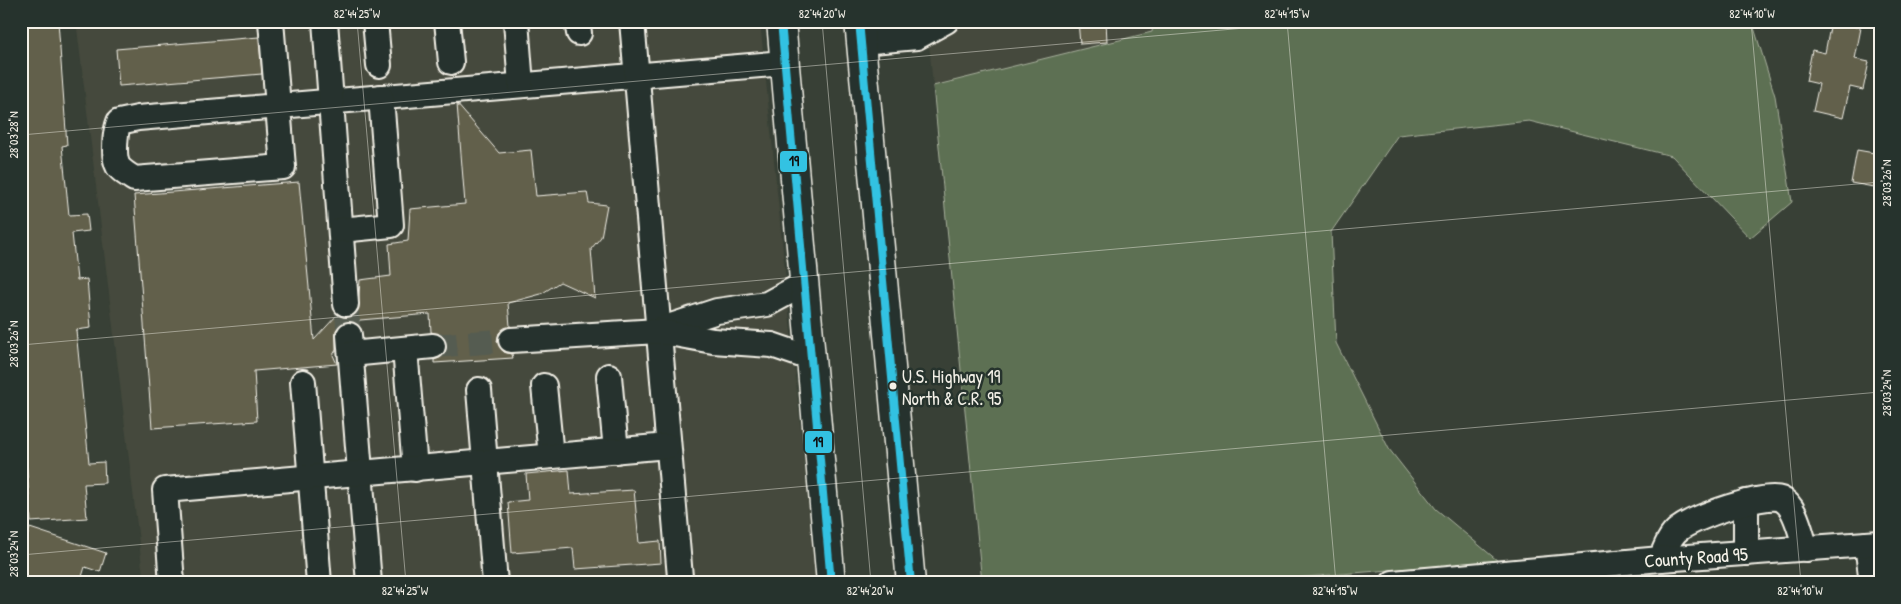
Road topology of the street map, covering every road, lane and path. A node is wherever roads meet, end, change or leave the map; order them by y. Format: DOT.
graph roads {
  1 [pos="271,21"];
  2 [pos="325,21"];
  3 [pos="375,21"];
  4 [pos="447,21"];
  5 [pos="516,21"];
  6 [pos="632,21"];
  7 [pos="781,21"];
  8 [pos="946,21"];
  9 [pos="860,32"];
  10 [pos="451,62"];
  11 [pos="784,63"];
  12 [pos="379,66"];
  13 [pos="638,75"];
  14 [pos="521,85"];
  15 [pos="381,97"];
  16 [pos="331,101"];
  17 [pos="278,106"];
  18 [pos="341,230"];
  19 [pos="804,284"];
  20 [pos="346,304"];
  21 [pos="658,331"];
  22 [pos="511,340"];
  23 [pos="433,346"];
  24 [pos="405,349"];
  25 [pos="810,358"];
  26 [pos="609,376"];
  27 [pos="303,382"];
  28 [pos="544,386"];
  29 [pos="480,390"];
  30 [pos="668,446"];
  31 [pos="616,451"];
  32 [pos="551,456"];
  33 [pos="484,462"];
  34 [pos="415,469"];
  35 [pos="360,474"];
  36 [pos="310,478"];
  37 [pos="1746,502"];
  38 [pos="1873,543"];
  39 [pos="1806,549"];
  40 [pos="1746,553"];
  41 [pos="1661,559"];
  42 [pos="680,577"];
  43 [pos="1462,580"];
  44 [pos="172,583"];
  45 [pos="320,583"];
  46 [pos="369,583"];
  47 [pos="495,583"];
  48 [pos="831,583"];
  49 [pos="911,583"];
  50 [pos="1393,583"];
  51 [pos="1872,583"];
  1 -- 17 [label="street"];
  2 -- 16 [label="street"];
  3 -- 12 [label="street"];
  4 -- 10 [label="street"];
  5 -- 14 [label="street"];
  6 -- 13 [label="street"];
  7 -- 11 [label="highway"];
  8 -- 9 [label="street"];
  9 -- 49 [label="highway"];
  11 -- 13 [label="street"];
  11 -- 19 [label="highway"];
  13 -- 14 [label="street"];
  13 -- 21 [label="street"];
  14 -- 15 [label="street"];
  15 -- 16 [label="street"];
  15 -- 18 [label="street"];
  16 -- 17 [label="street"];
  16 -- 18 [label="street"];
  17 -- 17 [label="street"];
  18 -- 20 [label="street"];
  19 -- 21 [label="street"];
  19 -- 25 [label="highway"];
  21 -- 22 [label="street"];
  21 -- 25 [label="street"];
  21 -- 30 [label="street"];
  23 -- 24 [label="street"];
  24 -- 34 [label="street"];
  24 -- 35 [label="street"];
  25 -- 48 [label="highway"];
  26 -- 31 [label="street"];
  27 -- 36 [label="street"];
  28 -- 32 [label="street"];
  29 -- 33 [label="street"];
  30 -- 31 [label="street"];
  30 -- 42 [label="street"];
  31 -- 32 [label="street"];
  32 -- 33 [label="street"];
  33 -- 34 [label="street"];
  33 -- 47 [label="street"];
  34 -- 35 [label="street"];
  35 -- 36 [label="street"];
  35 -- 46 [label="street"];
  36 -- 44 [label="street"];
  36 -- 45 [label="street"];
  37 -- 39 [label="street"];
  37 -- 40 [label="street"];
  37 -- 41 [label="street"];
  38 -- 39 [label="street, County Road 95"];
  38 -- 51 [label="street"];
  39 -- 40 [label="street, County Road 95"];
  40 -- 41 [label="street, County Road 95"];
  41 -- 43 [label="street, County Road 95"];
  43 -- 50 [label="street, County Road 95"];
}
